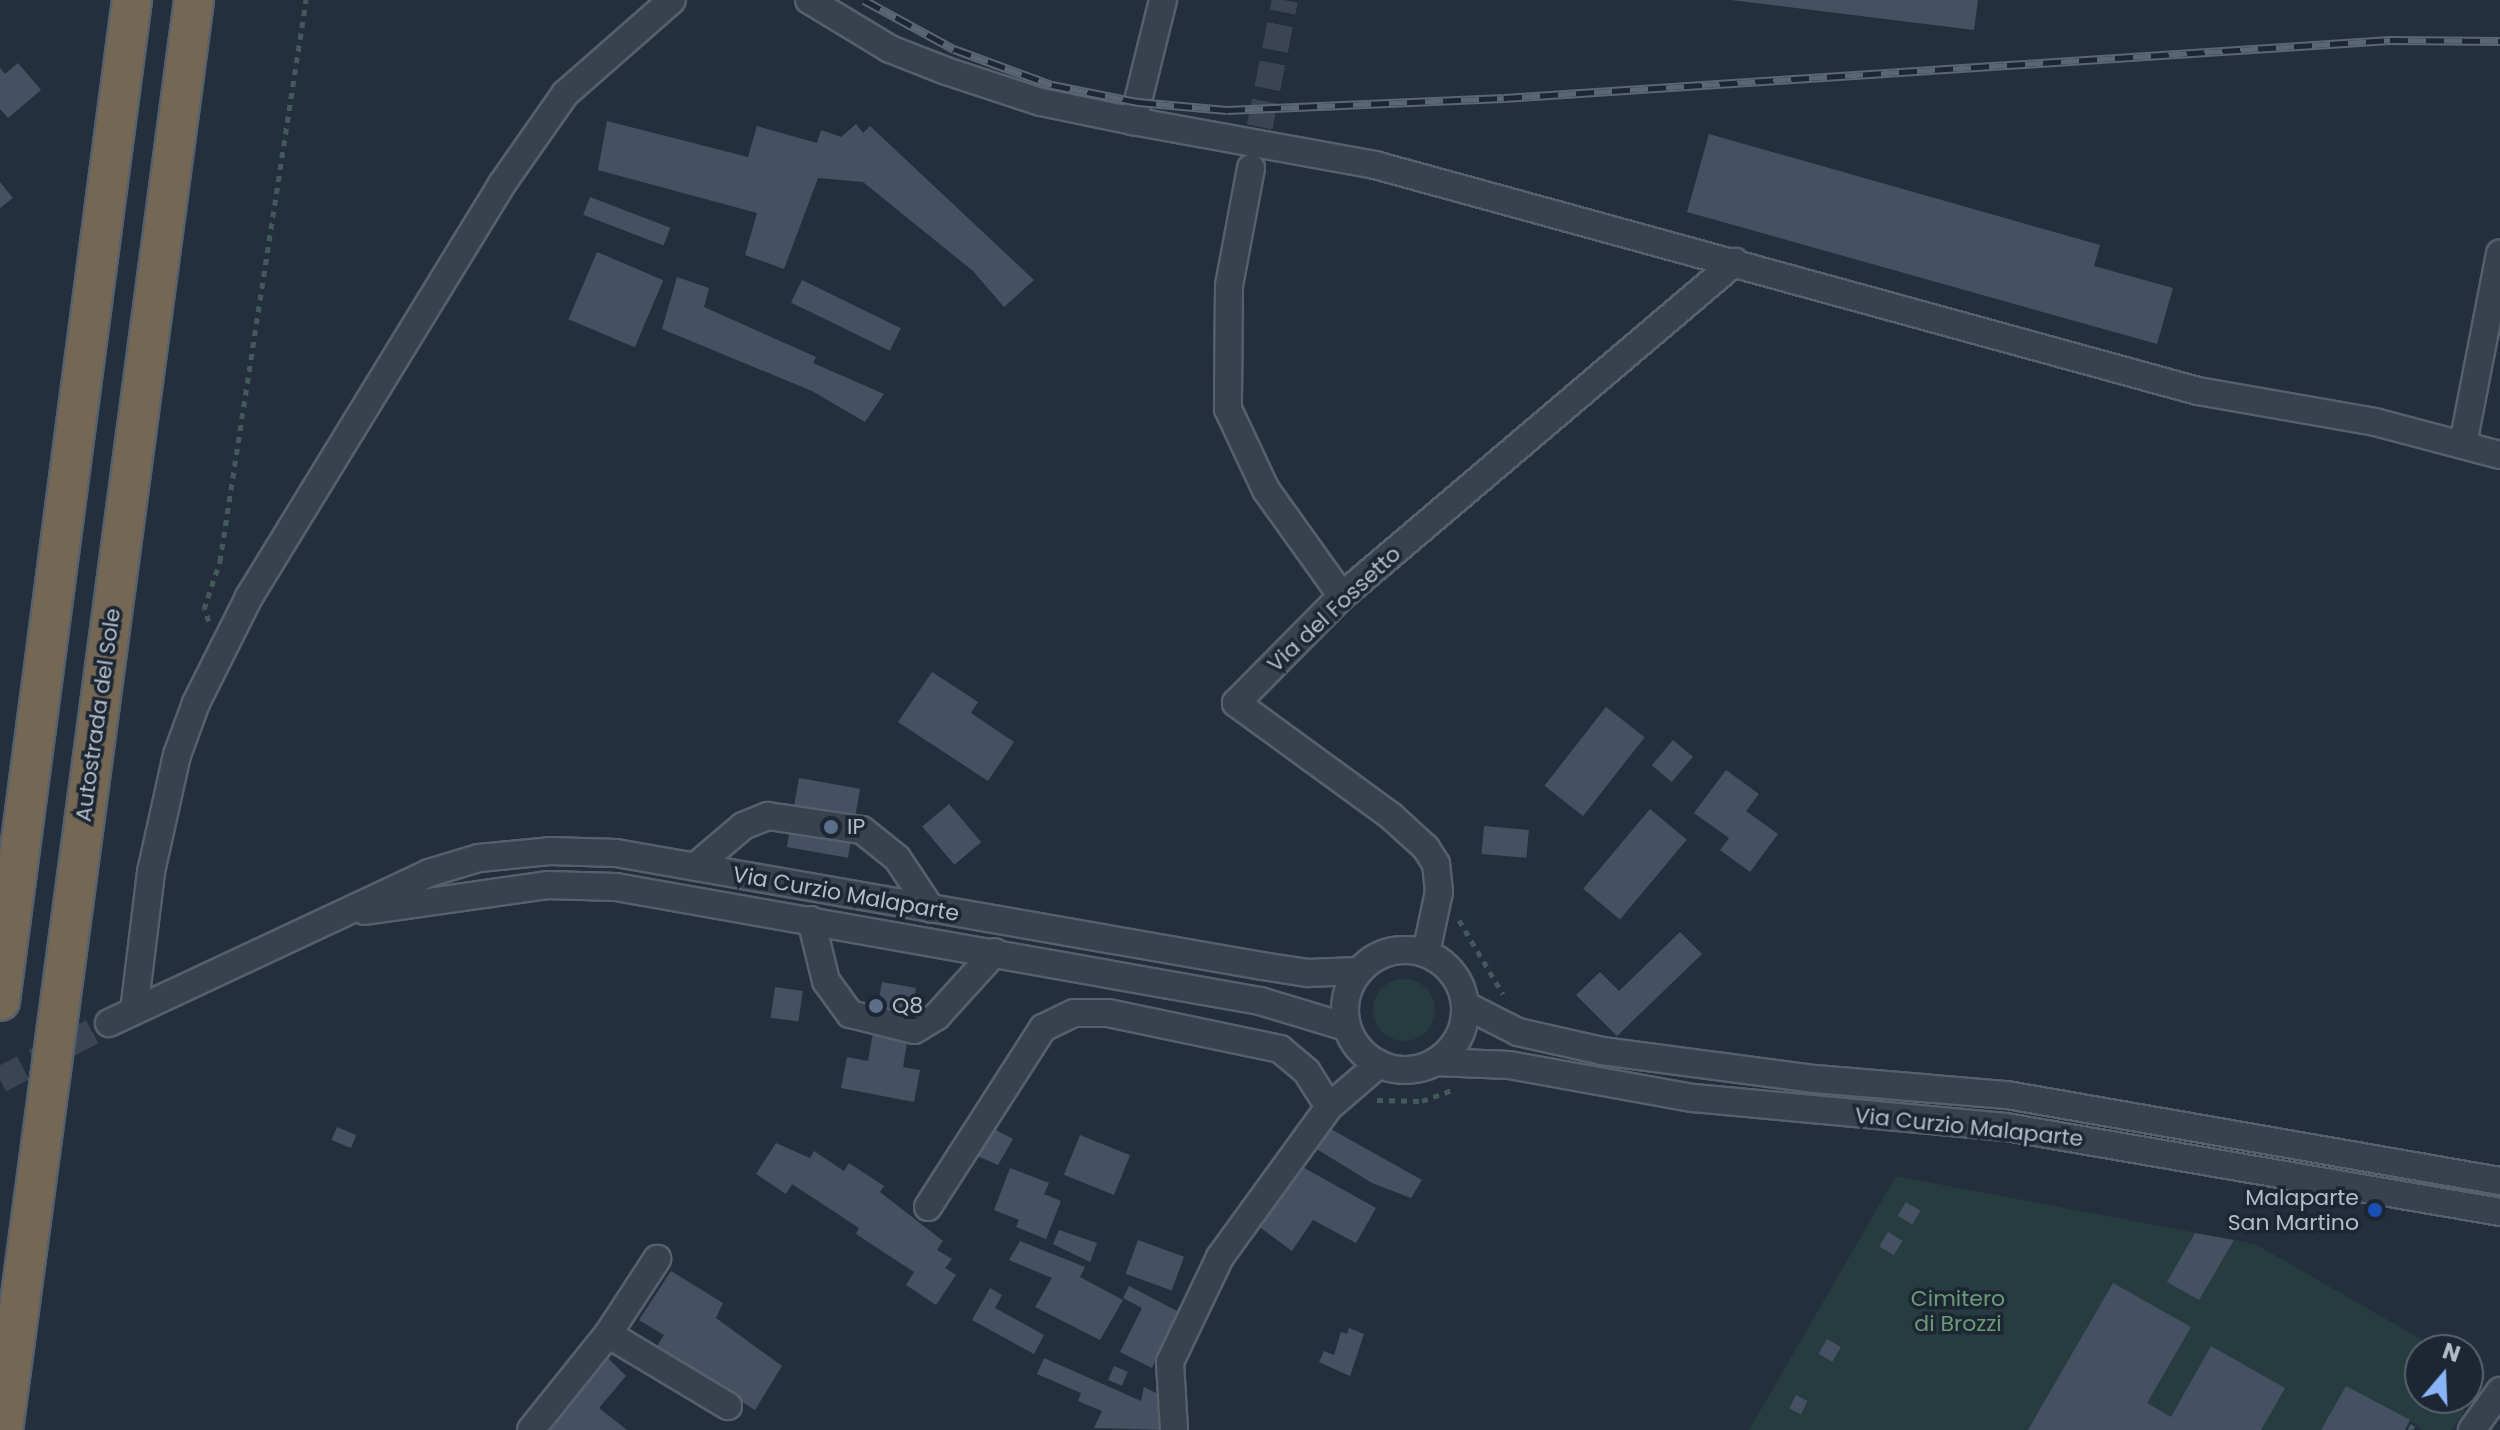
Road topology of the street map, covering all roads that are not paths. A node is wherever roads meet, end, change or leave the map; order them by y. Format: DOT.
graph roads {
  1 [pos="132,0"];
  2 [pos="194,0"];
  3 [pos="672,0"];
  4 [pos="809,0"];
  5 [pos="1163,0"];
  6 [pos="1133,121"];
  7 [pos="1251,168"];
  8 [pos="2500,254"];
  9 [pos="1735,262"];
  10 [pos="2463,444"];
  11 [pos="2500,455"];
  12 [pos="1342,596"];
  13 [pos="695,867"];
  14 [pos="931,909"];
  15 [pos="342,914"];
  16 [pos="811,920"];
  17 [pos="995,952"];
  18 [pos="1426,953"];
  19 [pos="1358,971"];
  20 [pos="0,1001"];
  21 [pos="1465,1005"];
  22 [pos="134,1011"];
  23 [pos="109,1023"];
  24 [pos="1346,1027"];
  25 [pos="1435,1062"];
  26 [pos="1379,1064"];
  27 [pos="1329,1107"];
  28 [pos="2500,1181"];
  29 [pos="928,1207"];
  30 [pos="2500,1212"];
  31 [pos="657,1259"];
  32 [pos="608,1334"];
  33 [pos="2500,1391"];
  34 [pos="728,1406"];
  35 [pos="3,1430"];
  36 [pos="531,1430"];
  37 [pos="1174,1430"];
  38 [pos="2472,1430"];
  1 -- 20 [label="highway"];
  2 -- 35 [label="highway, Autostrada del Sole"];
  3 -- 22 [label="street"];
  4 -- 6 [label="street"];
  5 -- 6 [label="street"];
  6 -- 9 [label="street"];
  7 -- 12 [label="street"];
  8 -- 10 [label="street"];
  9 -- 10 [label="street"];
  9 -- 12 [label="street, Via del Fossetto"];
  10 -- 11 [label="street"];
  12 -- 18 [label="street, Via del Fossetto"];
  13 -- 14 [label="street, Via Curzio Malaparte"];
  13 -- 14 [label="street"];
  13 -- 15 [label="street, Via Curzio Malaparte"];
  14 -- 19 [label="street, Via Curzio Malaparte"];
  15 -- 16 [label="street, Via Curzio Malaparte"];
  15 -- 22 [label="street, Via Curzio Malaparte"];
  16 -- 17 [label="street, Via Curzio Malaparte"];
  16 -- 17 [label="street"];
  17 -- 24 [label="street, Via Curzio Malaparte"];
  18 -- 19 [label="street, Via Curzio Malaparte"];
  18 -- 21 [label="street"];
  19 -- 24 [label="street"];
  21 -- 25 [label="street"];
  21 -- 28 [label="street, Via Curzio Malaparte"];
  22 -- 23 [label="street, Via Curzio Malaparte"];
  24 -- 26 [label="street"];
  25 -- 26 [label="street, Via Curzio Malaparte"];
  25 -- 30 [label="street, Via Curzio Malaparte"];
  26 -- 27 [label="street"];
  27 -- 29 [label="street"];
  27 -- 37 [label="street"];
  31 -- 32 [label="street"];
  32 -- 34 [label="street"];
  32 -- 36 [label="street"];
  33 -- 38 [label="street"];
}
